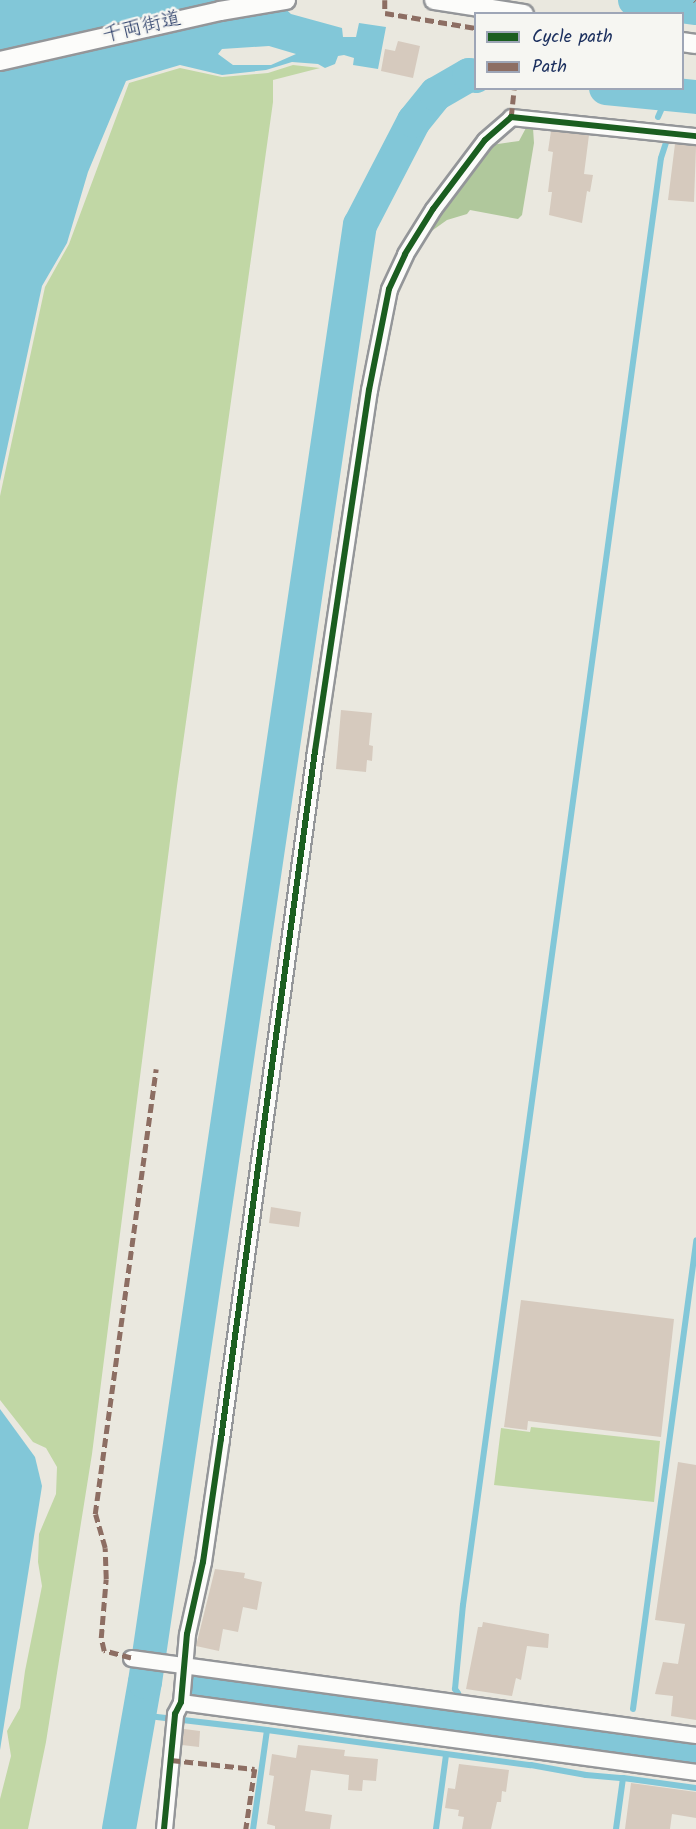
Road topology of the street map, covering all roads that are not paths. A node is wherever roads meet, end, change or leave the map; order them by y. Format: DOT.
graph roads {
  1 [pos="285,0"];
  2 [pos="434,0"];
  3 [pos="519,12"];
  4 [pos="0,61"];
  5 [pos="696,136"];
  6 [pos="131,1658"];
  7 [pos="185,1665"];
  8 [pos="177,1713"];
  9 [pos="696,1735"];
  10 [pos="696,1772"];
  11 [pos="164,1829"];
  1 -- 4 [label="street, 千両街道"];
  2 -- 3 [label="street"];
  5 -- 7 [label="street"];
  6 -- 7 [label="street"];
  7 -- 8 [label="street"];
  7 -- 9 [label="street"];
  8 -- 10 [label="street"];
  8 -- 11 [label="street"];
}
